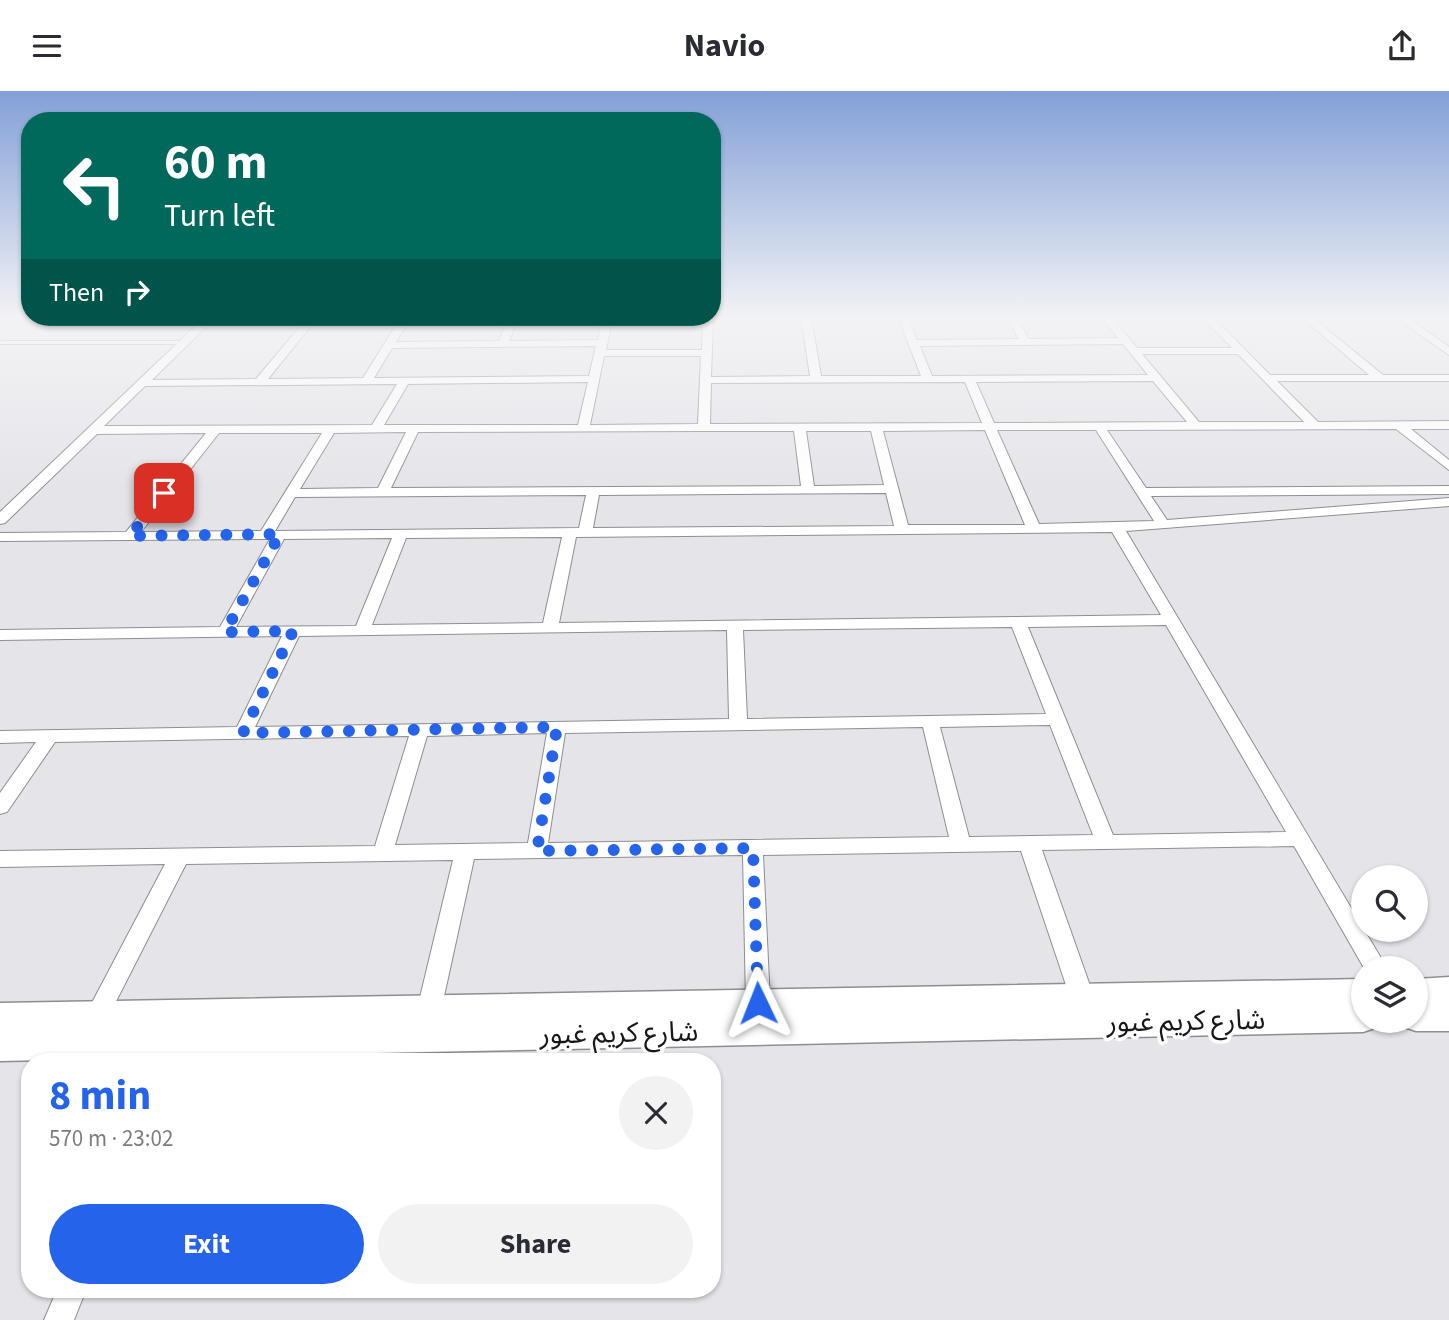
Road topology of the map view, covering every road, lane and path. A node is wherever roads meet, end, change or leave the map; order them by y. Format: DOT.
graph roads {
  1 [pos="152,374"];
  2 [pos="265,374"];
  3 [pos="370,374"];
  4 [pos="595,374"];
  5 [pos="706,374"];
  6 [pos="815,374"];
  7 [pos="926,374"];
  8 [pos="1154,374"];
  9 [pos="1264,374"];
  10 [pos="1376,374"];
  11 [pos="1157,378"];
  12 [pos="1268,378"];
  13 [pos="1380,378"];
  14 [pos="1449,378"];
  15 [pos="594,379"];
  16 [pos="816,379"];
  17 [pos="928,379"];
  18 [pos="969,379"];
  19 [pos="706,380"];
  20 [pos="366,381"];
  21 [pos="404,381"];
  22 [pos="259,382"];
  23 [pos="143,383"];
  24 [pos="1399,425"];
  25 [pos="1449,425"];
  26 [pos="1099,426"];
  27 [pos="1196,426"];
  28 [pos="1315,426"];
  29 [pos="876,427"];
  30 [pos="989,427"];
  31 [pos="583,428"];
  32 [pos="704,428"];
  33 [pos="800,428"];
  34 [pos="330,429"];
  35 [pos="376,429"];
  36 [pos="414,429"];
  37 [pos="94,430"];
  38 [pos="215,430"];
  39 [pos="1449,466"];
  40 [pos="892,489"];
  41 [pos="808,490"];
  42 [pos="1449,490"];
  43 [pos="593,491"];
  44 [pos="383,492"];
  45 [pos="1141,492"];
  46 [pos="291,493"];
  47 [pos="1449,502"];
  48 [pos="0,520"];
  49 [pos="1164,526"];
  50 [pos="1034,529"];
  51 [pos="1117,529"];
  52 [pos="902,530"];
  53 [pos="578,532"];
  54 [pos="272,534"];
  55 [pos="401,534"];
  56 [pos="130,536"];
  57 [pos="0,537"];
  58 [pos="1172,620"];
  59 [pos="1018,622"];
  60 [pos="735,626"];
  61 [pos="550,628"];
  62 [pos="362,630"];
  63 [pos="293,631"];
  64 [pos="225,632"];
  65 [pos="2,637"];
  66 [pos="1057,719"];
  67 [pos="930,721"];
  68 [pos="738,724"];
  69 [pos="557,727"];
  70 [pos="420,730"];
  71 [pos="243,733"];
  72 [pos="50,736"];
  73 [pos="0,737"];
  74 [pos="0,807"];
  75 [pos="1302,839"];
  76 [pos="1107,842"];
  77 [pos="1029,843"];
  78 [pos="961,845"];
  79 [pos="753,848"];
  80 [pos="537,851"];
  81 [pos="465,852"];
  82 [pos="383,853"];
  83 [pos="179,857"];
  84 [pos="0,859"];
  85 [pos="1369,956"];
  86 [pos="1449,991"];
  87 [pos="1428,992"];
  88 [pos="1351,993"];
  89 [pos="1082,997"];
  90 [pos="758,1003"];
  91 [pos="429,1010"];
  92 [pos="97,1016"];
  93 [pos="0,1017"];
  94 [pos="1428,1017"];
  95 [pos="1449,1017"];
  96 [pos="1351,1018"];
  97 [pos="507,1022"];
  98 [pos="0,1047"];
  99 [pos="176,1052"];
  100 [pos="69,1298"];
  101 [pos="59,1320"];
  1 -- 23 [label="street"];
  2 -- 22 [label="street"];
  3 -- 20 [label="street"];
  4 -- 15 [label="street"];
  5 -- 19 [label="street"];
  6 -- 16 [label="street"];
  7 -- 17 [label="street"];
  8 -- 11 [label="street"];
  9 -- 12 [label="street"];
  10 -- 13 [label="street"];
  11 -- 18 [label="street"];
  11 -- 27 [label="street"];
  12 -- 13 [label="street"];
  12 -- 28 [label="street"];
  13 -- 14 [label="street"];
  15 -- 21 [label="street"];
  15 -- 31 [label="street"];
  16 -- 17 [label="street"];
  16 -- 19 [label="street"];
  17 -- 18 [label="street"];
  18 -- 30 [label="street"];
  19 -- 32 [label="street"];
  20 -- 21 [label="street"];
  20 -- 22 [label="street"];
  21 -- 35 [label="street"];
  22 -- 23 [label="street"];
  23 -- 37 [label="street"];
  24 -- 25 [label="street"];
  24 -- 28 [label="street"];
  24 -- 39 [label="street"];
  26 -- 27 [label="street"];
  26 -- 30 [label="street"];
  26 -- 45 [label="street"];
  27 -- 28 [label="street"];
  29 -- 30 [label="street"];
  29 -- 33 [label="street"];
  29 -- 40 [label="street"];
  30 -- 50 [label="street"];
  31 -- 32 [label="street"];
  31 -- 36 [label="street"];
  32 -- 33 [label="street"];
  33 -- 41 [label="street"];
  34 -- 35 [label="street"];
  34 -- 38 [label="street"];
  34 -- 46 [label="street"];
  35 -- 36 [label="street"];
  36 -- 44 [label="street"];
  37 -- 38 [label="street"];
  37 -- 48 [label="street"];
  38 -- 56 [label="street"];
  40 -- 41 [label="street"];
  40 -- 52 [label="street"];
  41 -- 43 [label="street"];
  42 -- 45 [label="street"];
  43 -- 44 [label="street"];
  43 -- 53 [label="street"];
  44 -- 46 [label="street"];
  45 -- 49 [label="street"];
  46 -- 54 [label="street"];
  47 -- 49 [label="street"];
  49 -- 51 [label="street"];
  50 -- 51 [label="street"];
  50 -- 52 [label="street"];
  51 -- 58 [label="street"];
  52 -- 53 [label="street"];
  53 -- 55 [label="street"];
  53 -- 61 [label="street"];
  54 -- 55 [label="street"];
  54 -- 56 [label="street"];
  54 -- 64 [label="street"];
  55 -- 62 [label="street"];
  56 -- 57 [label="street"];
  58 -- 59 [label="street"];
  58 -- 75 [label="street"];
  59 -- 60 [label="street"];
  59 -- 66 [label="street"];
  60 -- 61 [label="street"];
  60 -- 68 [label="street"];
  61 -- 62 [label="street"];
  62 -- 63 [label="street"];
  63 -- 64 [label="street"];
  63 -- 71 [label="street"];
  64 -- 65 [label="street"];
  66 -- 67 [label="street"];
  66 -- 76 [label="street"];
  67 -- 68 [label="street"];
  67 -- 78 [label="street"];
  68 -- 69 [label="street"];
  69 -- 70 [label="street"];
  69 -- 80 [label="street"];
  70 -- 71 [label="street"];
  70 -- 82 [label="street"];
  71 -- 72 [label="street"];
  72 -- 73 [label="street"];
  72 -- 74 [label="street"];
  75 -- 76 [label="street"];
  75 -- 85 [label="street"];
  76 -- 77 [label="street"];
  77 -- 78 [label="street"];
  77 -- 89 [label="street"];
  78 -- 79 [label="street"];
  79 -- 80 [label="street"];
  79 -- 90 [label="street"];
  80 -- 81 [label="street"];
  81 -- 82 [label="street"];
  81 -- 91 [label="street"];
  82 -- 83 [label="street"];
  83 -- 84 [label="street"];
  83 -- 92 [label="street"];
  86 -- 87 [label="street"];
  88 -- 89 [label="street, شارع كريم غبور"];
  89 -- 90 [label="street, شارع كريم غبور"];
  90 -- 97 [label="street, شارع كريم غبور"];
  91 -- 92 [label="street, شارع كريم غبور"];
  91 -- 97 [label="street, شارع كريم غبور"];
  92 -- 93 [label="street, شارع كريم غبور"];
  94 -- 95 [label="street"];
  96 -- 97 [label="street, شارع كريم غبور"];
  97 -- 99 [label="street, شارع كريم غبور"];
  98 -- 99 [label="street, شارع كريم غبور"];
  100 -- 101 [label="street"];
}
